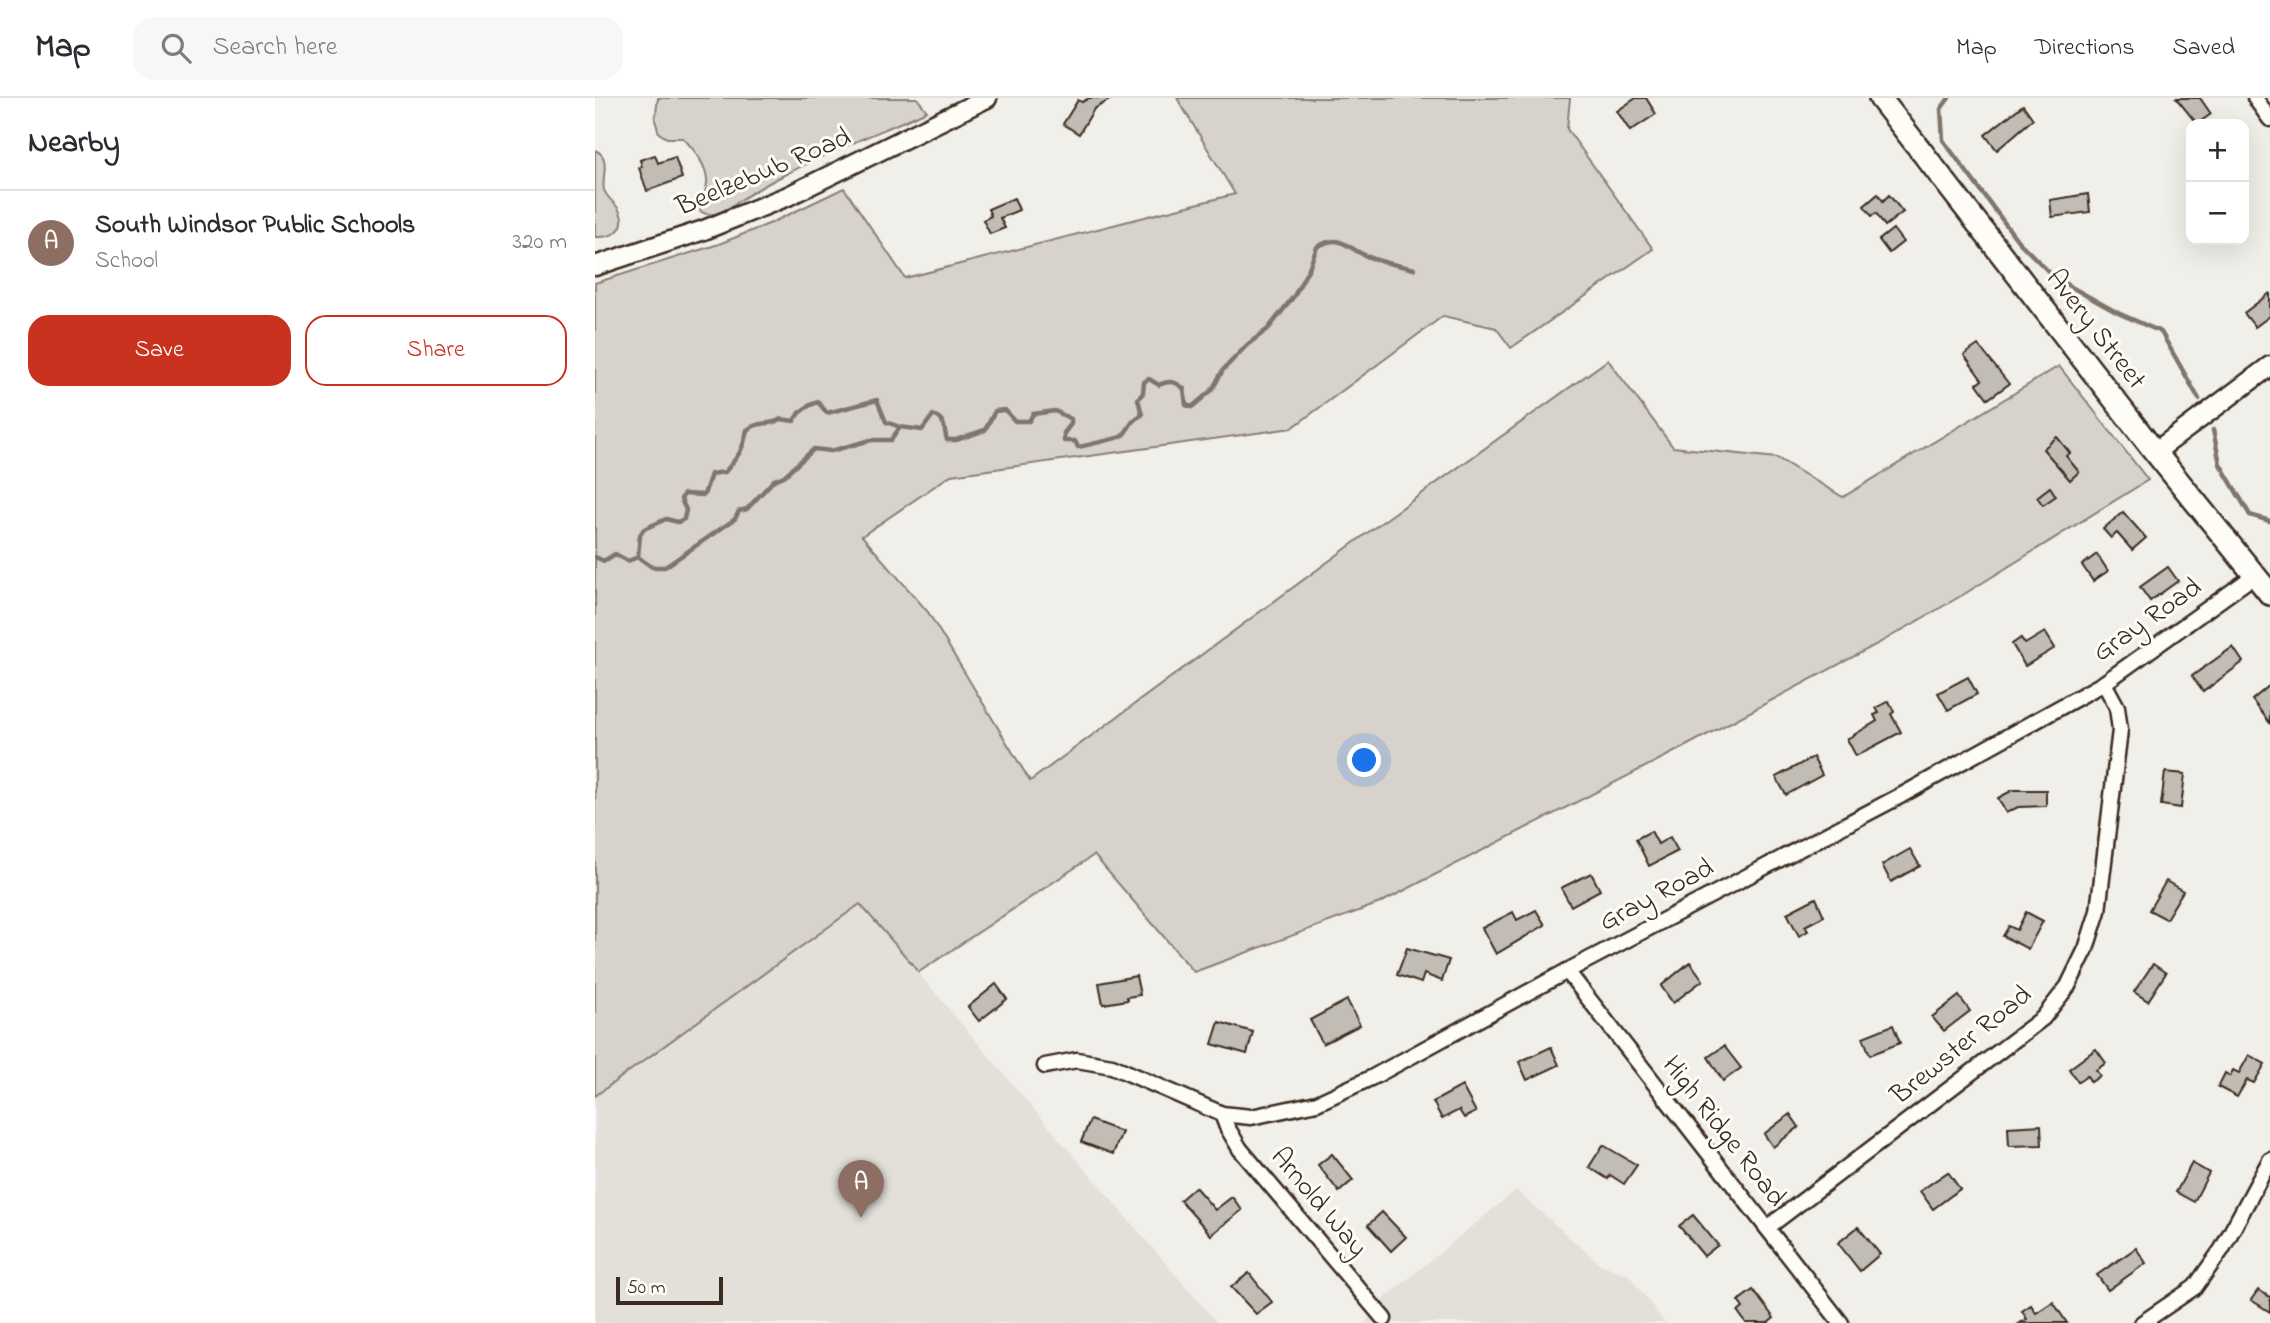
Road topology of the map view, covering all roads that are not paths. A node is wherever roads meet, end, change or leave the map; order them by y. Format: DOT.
graph roads {
  1 [pos="987,98"];
  2 [pos="1880,98"];
  3 [pos="2255,98"];
  4 [pos="2270,119"];
  5 [pos="595,266"];
  6 [pos="2270,366"];
  7 [pos="2155,452"];
  8 [pos="2255,575"];
  9 [pos="2270,594"];
  10 [pos="2104,683"];
  11 [pos="1567,971"];
  12 [pos="1045,1066"];
  13 [pos="1222,1114"];
  14 [pos="2270,1160"];
  15 [pos="1767,1228"];
  16 [pos="1384,1320"];
  17 [pos="1841,1323"];
  18 [pos="2142,1323"];
  1 -- 5 [label="street, Beelzebub Road"];
  2 -- 7 [label="main road, Avery Street"];
  3 -- 4 [label="street"];
  6 -- 7 [label="street"];
  7 -- 8 [label="main road, Avery Street"];
  8 -- 9 [label="main road, Avery Street"];
  8 -- 10 [label="street, Gray Road"];
  10 -- 11 [label="street, Gray Road"];
  10 -- 15 [label="street, Brewster Road"];
  11 -- 13 [label="street, Gray Road"];
  11 -- 15 [label="street, High Ridge Road"];
  12 -- 13 [label="street, Gray Road"];
  13 -- 16 [label="street, Arnold Way"];
  14 -- 18 [label="street"];
  15 -- 17 [label="street, High Ridge Road"];
}
